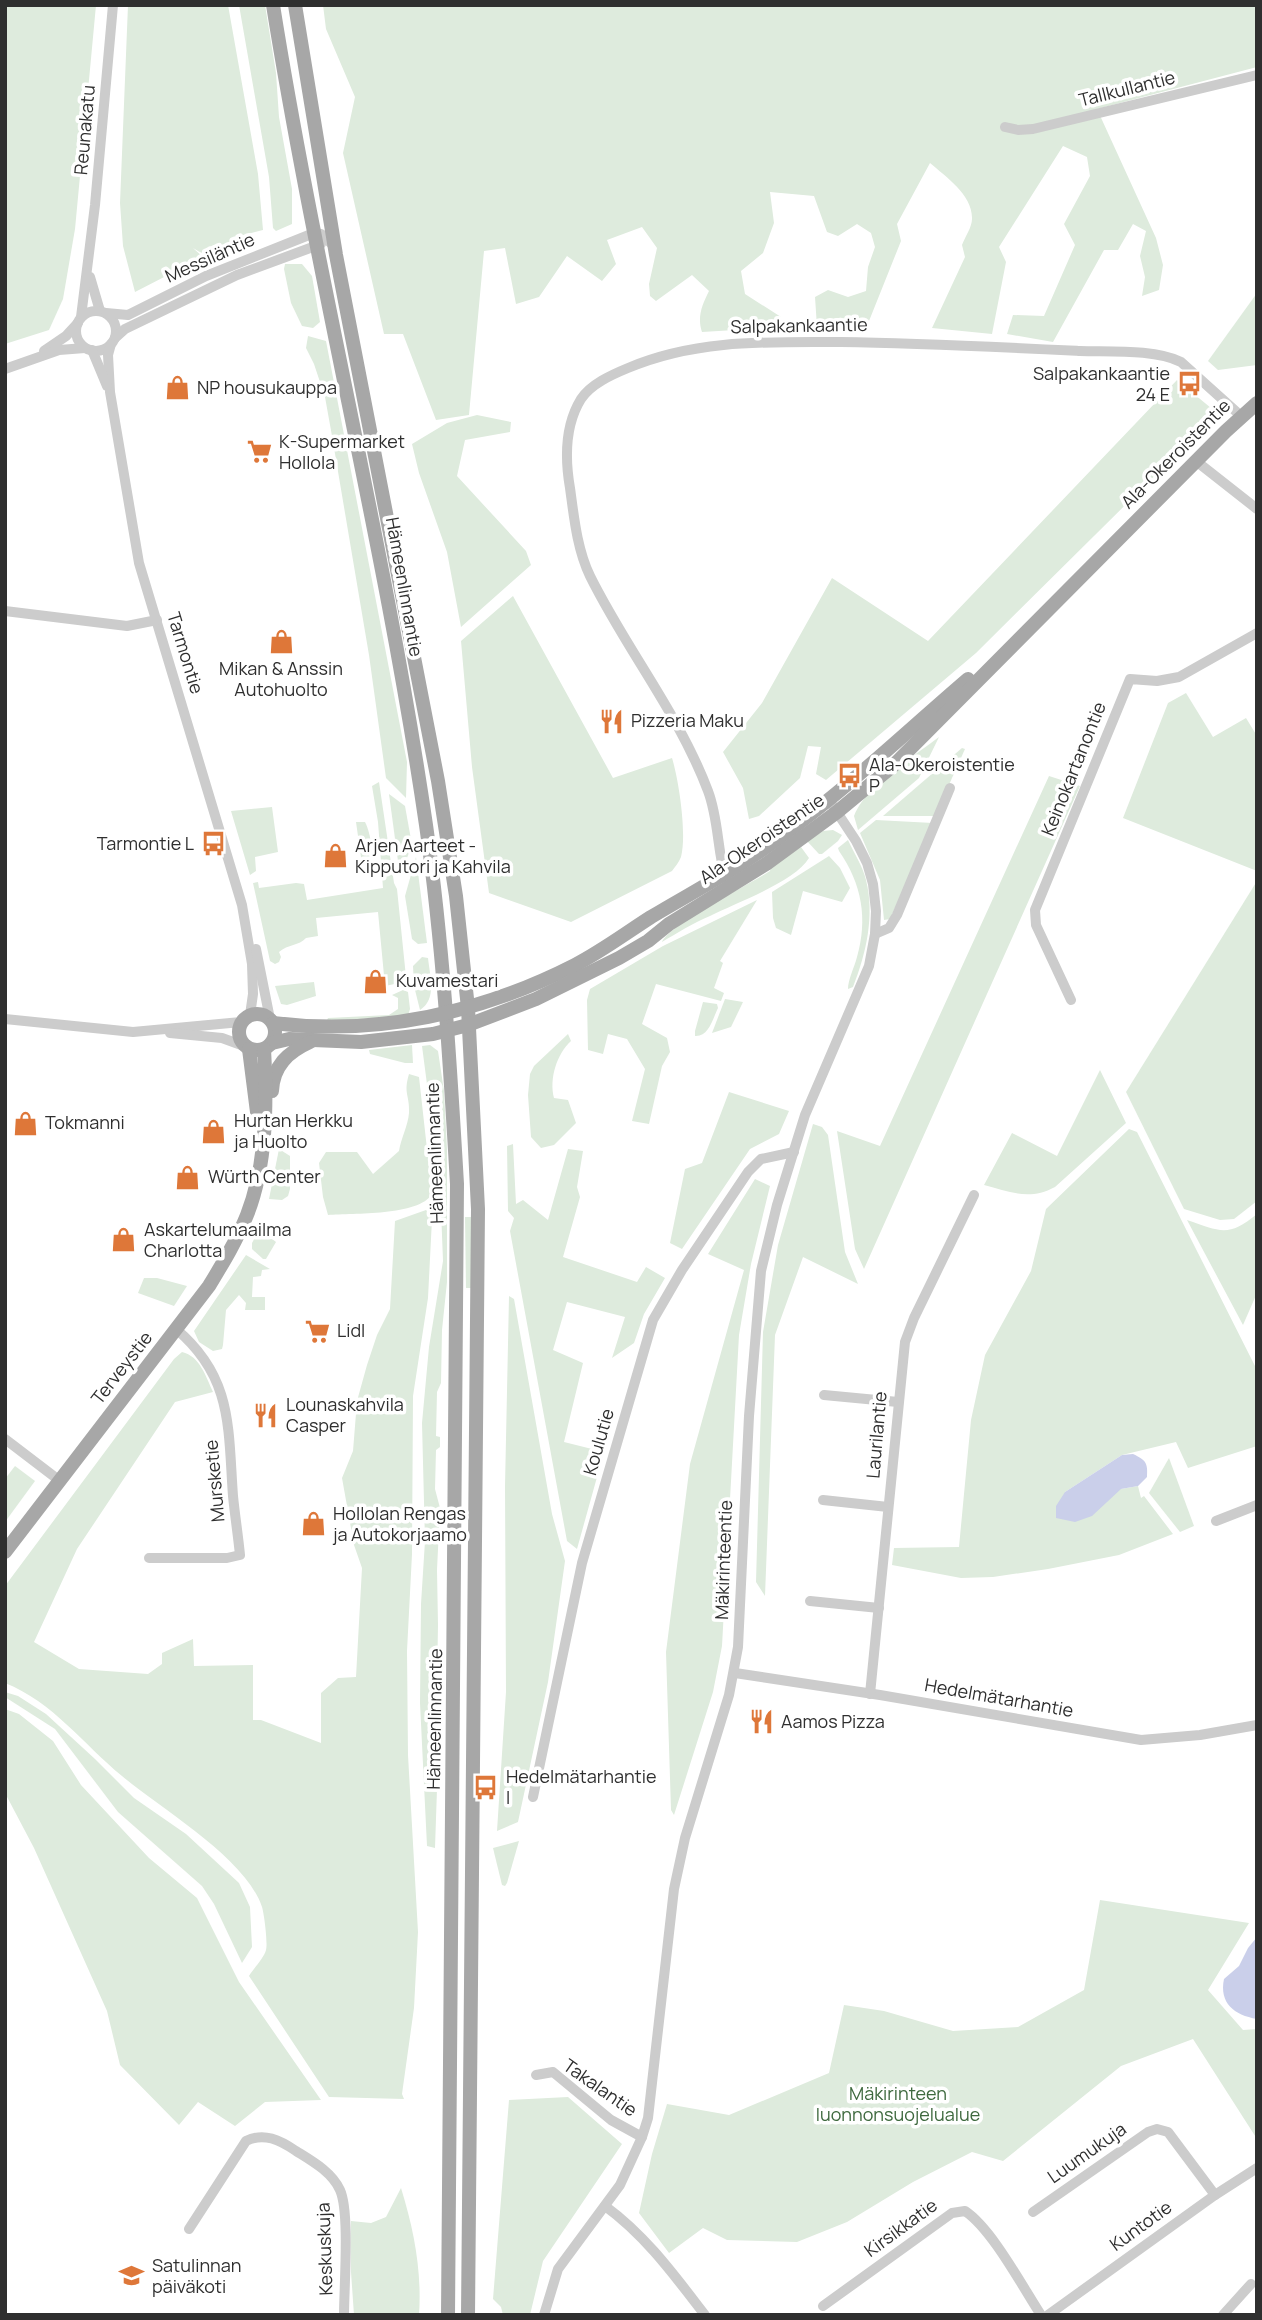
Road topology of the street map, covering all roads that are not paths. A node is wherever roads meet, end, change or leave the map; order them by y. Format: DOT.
graph roads {
  1 [pos="113,5"];
  2 [pos="273,5"];
  3 [pos="295,5"];
  4 [pos="1257,75"];
  5 [pos="1005,128"];
  6 [pos="325,238"];
  7 [pos="89,257"];
  8 [pos="103,312"];
  9 [pos="79,320"];
  10 [pos="113,341"];
  11 [pos="88,349"];
  12 [pos="33,358"];
  13 [pos="5,369"];
  14 [pos="110,393"];
  15 [pos="1257,403"];
  16 [pos="1241,416"];
  17 [pos="1196,461"];
  18 [pos="1257,509"];
  19 [pos="5,611"];
  20 [pos="157,620"];
  21 [pos="1257,634"];
  22 [pos="950,788"];
  23 [pos="833,806"];
  24 [pos="726,880"];
  25 [pos="246,920"];
  26 [pos="875,934"];
  27 [pos="1071,1000"];
  28 [pos="468,1008"];
  29 [pos="447,1013"];
  30 [pos="5,1019"];
  31 [pos="246,1019"];
  32 [pos="272,1021"];
  33 [pos="468,1025"];
  34 [pos="448,1030"];
  35 [pos="150,1031"];
  36 [pos="314,1041"];
  37 [pos="268,1046"];
  38 [pos="246,1047"];
  39 [pos="794,1152"];
  40 [pos="255,1192"];
  41 [pos="974,1195"];
  42 [pos="176,1329"];
  43 [pos="824,1395"];
  44 [pos="898,1402"];
  45 [pos="5,1439"];
  46 [pos="60,1481"];
  47 [pos="824,1500"];
  48 [pos="1257,1505"];
  49 [pos="888,1507"];
  50 [pos="1216,1521"];
  51 [pos="5,1552"];
  52 [pos="149,1558"];
  53 [pos="810,1601"];
  54 [pos="879,1608"];
  55 [pos="734,1673"];
  56 [pos="870,1695"];
  57 [pos="1257,1725"];
  58 [pos="533,1797"];
  59 [pos="536,2075"];
  60 [pos="642,2137"];
  61 [pos="1257,2168"];
  62 [pos="1215,2195"];
  63 [pos="605,2206"];
  64 [pos="1033,2213"];
  65 [pos="189,2229"];
  66 [pos="1251,2284"];
  67 [pos="823,2306"];
  68 [pos="344,2315"];
  69 [pos="449,2315"];
  70 [pos="468,2315"];
  71 [pos="544,2315"];
  72 [pos="705,2315"];
  73 [pos="1041,2315"];
  74 [pos="1048,2315"];
  75 [pos="1223,2315"];
  1 -- 7 [label="street, Reunakatu"];
  2 -- 6 [label="main road, Hämeenlinnantie"];
  3 -- 6 [label="main road, Hämeenlinnantie"];
  4 -- 5 [label="street, Tallkullantie"];
  6 -- 8 [label="street, Messiläntie"];
  6 -- 10 [label="street, Messiläntie"];
  6 -- 28 [label="main road, Hämeenlinnantie"];
  6 -- 29 [label="main road, Hämeenlinnantie"];
  7 -- 8 [label="street, Reunakatu"];
  7 -- 9 [label="street, Reunakatu"];
  8 -- 9 [label="street"];
  8 -- 10 [label="street"];
  9 -- 11 [label="street"];
  9 -- 12 [label="street"];
  10 -- 11 [label="street"];
  10 -- 14 [label="street, Tarmontie"];
  11 -- 12 [label="street"];
  11 -- 14 [label="street, Tarmontie"];
  12 -- 13 [label="street"];
  14 -- 20 [label="street, Tarmontie"];
  15 -- 16 [label="main road, Ala-Okeroistentie"];
  16 -- 17 [label="main road, Ala-Okeroistentie"];
  16 -- 24 [label="street, Salpakankaantie"];
  17 -- 18 [label="street"];
  17 -- 23 [label="main road, Ala-Okeroistentie"];
  19 -- 20 [label="street"];
  20 -- 25 [label="street, Tarmontie"];
  21 -- 27 [label="street, Keinokartanontie"];
  22 -- 26 [label="street"];
  23 -- 24 [label="main road, Ala-Okeroistentie"];
  23 -- 26 [label="street, Mäkirinteentie"];
  24 -- 28 [label="main road, Ala-Okeroistentie"];
  24 -- 33 [label="main road, Ala-Okeroistentie"];
  25 -- 31 [label="street, Tarmontie"];
  25 -- 32 [label="street, Tarmontie"];
  26 -- 39 [label="street, Mäkirinteentie"];
  28 -- 29 [label="main road, Ala-Okeroistentie"];
  28 -- 33 [label="main road, Hämeenlinnantie"];
  29 -- 32 [label="main road, Ala-Okeroistentie"];
  29 -- 34 [label="main road, Hämeenlinnantie"];
  30 -- 35 [label="street"];
  31 -- 32 [label="main road"];
  31 -- 35 [label="street"];
  31 -- 38 [label="main road"];
  32 -- 37 [label="main road"];
  33 -- 34 [label="main road, Ala-Okeroistentie"];
  33 -- 70 [label="main road, Hämeenlinnantie"];
  34 -- 36 [label="main road, Ala-Okeroistentie"];
  34 -- 69 [label="main road, Hämeenlinnantie"];
  35 -- 38 [label="street"];
  36 -- 37 [label="main road, Ala-Okeroistentie"];
  36 -- 40 [label="main road, Terveystie"];
  37 -- 38 [label="main road"];
  37 -- 40 [label="main road, Terveystie"];
  38 -- 40 [label="main road, Terveystie"];
  39 -- 55 [label="street, Mäkirinteentie"];
  39 -- 58 [label="street, Koulutie"];
  40 -- 42 [label="main road, Terveystie"];
  41 -- 44 [label="street, Laurilantie"];
  42 -- 46 [label="main road, Terveystie"];
  42 -- 52 [label="street, Mursketie"];
  43 -- 44 [label="street"];
  44 -- 49 [label="street, Laurilantie"];
  45 -- 46 [label="street"];
  46 -- 51 [label="main road, Terveystie"];
  47 -- 49 [label="street"];
  48 -- 50 [label="street"];
  49 -- 54 [label="street, Laurilantie"];
  53 -- 54 [label="street"];
  54 -- 56 [label="street, Laurilantie"];
  55 -- 56 [label="street, Hedelmätarhantie"];
  55 -- 60 [label="street, Mäkirinteentie"];
  56 -- 57 [label="street, Hedelmätarhantie"];
  59 -- 60 [label="street, Takalantie"];
  60 -- 63 [label="street, Mäkirinteentie"];
  61 -- 62 [label="street, Kuntotie"];
  62 -- 64 [label="street, Luumukuja"];
  62 -- 74 [label="street, Kuntotie"];
  63 -- 71 [label="street, Mäkirinteentie"];
  63 -- 72 [label="street"];
  65 -- 68 [label="street, Keskuskuja"];
  66 -- 75 [label="street"];
  67 -- 73 [label="street, Kirsikkatie"];
}
